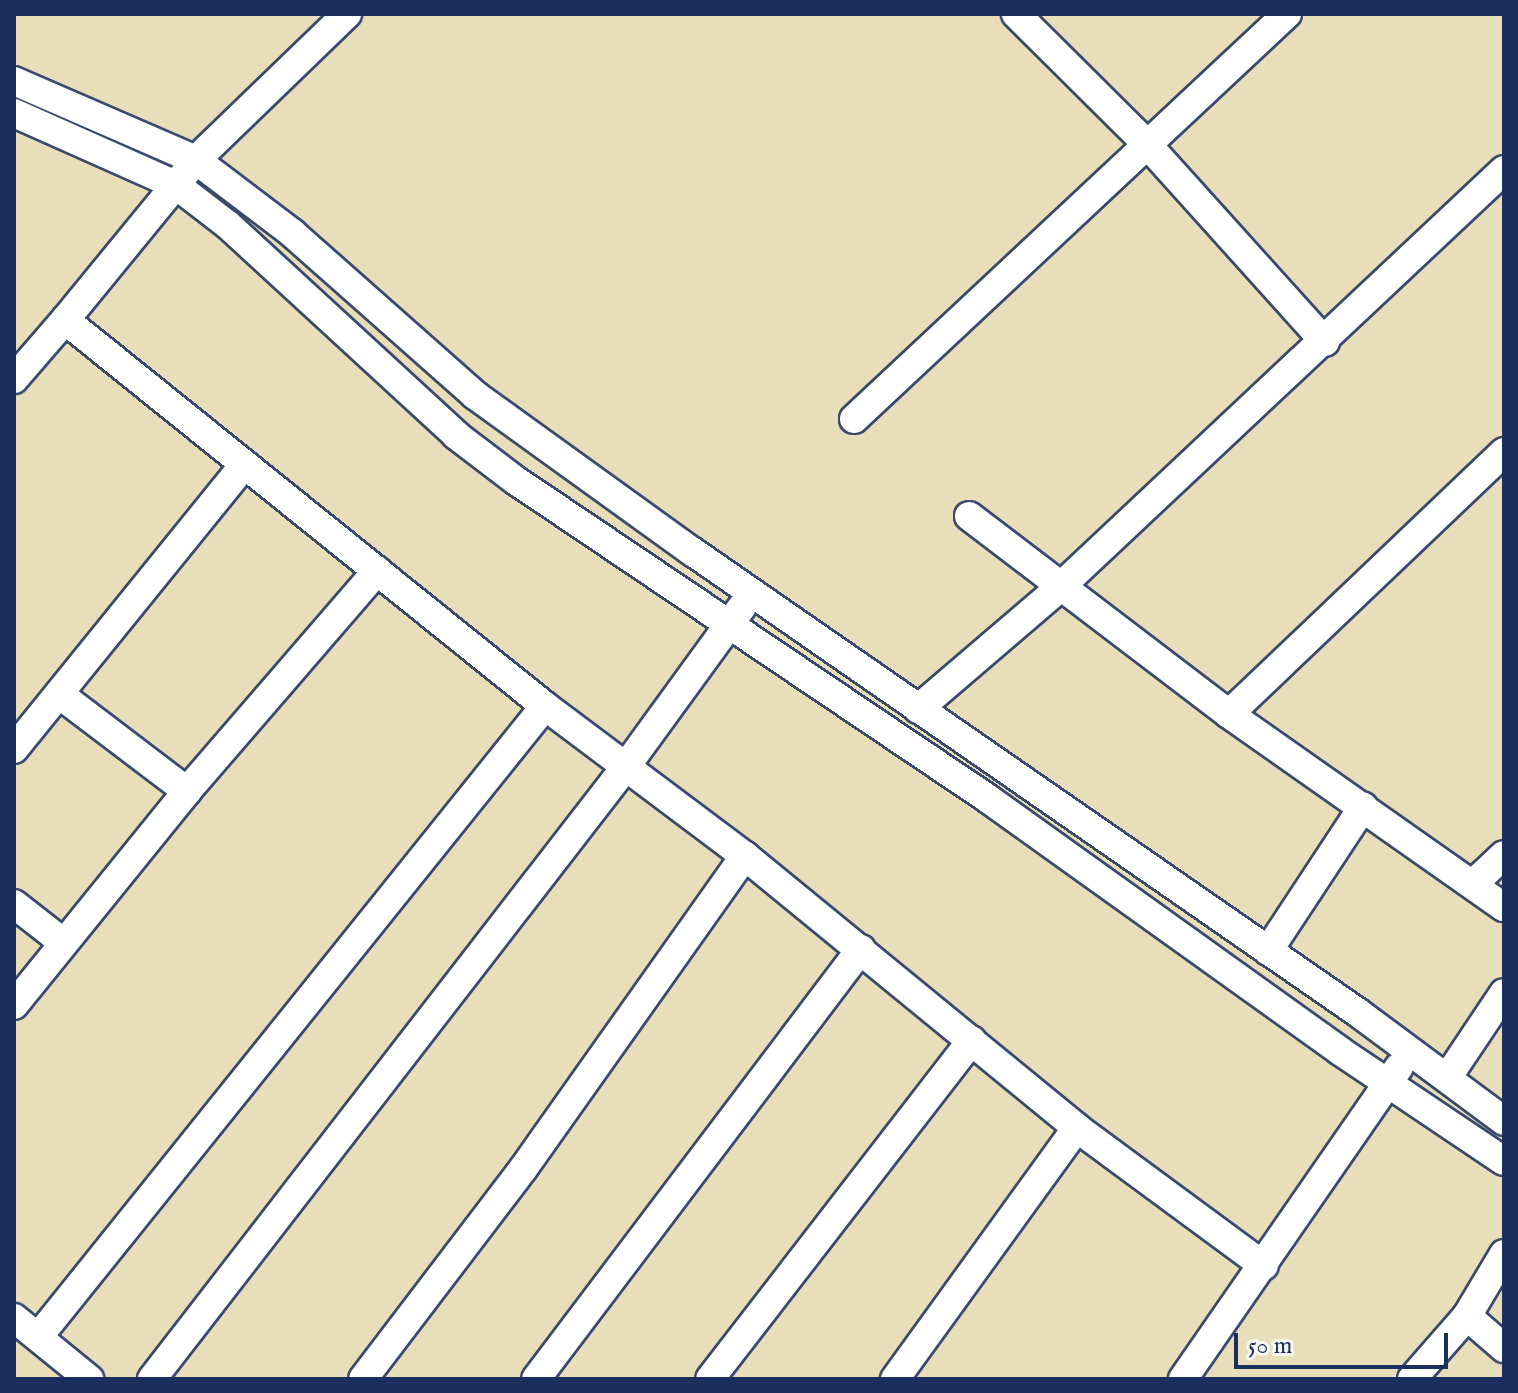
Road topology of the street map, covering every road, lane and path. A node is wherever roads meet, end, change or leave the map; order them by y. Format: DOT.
graph roads {
  1 [pos="347,14"];
  2 [pos="1016,14"];
  3 [pos="1287,14"];
  4 [pos="14,81"];
  5 [pos="14,113"];
  6 [pos="1145,142"];
  7 [pos="196,160"];
  8 [pos="1504,170"];
  9 [pos="176,185"];
  10 [pos="65,320"];
  11 [pos="1325,342"];
  12 [pos="14,379"];
  13 [pos="854,419"];
  14 [pos="1504,452"];
  15 [pos="244,465"];
  16 [pos="969,516"];
  17 [pos="377,571"];
  18 [pos="1058,589"];
  19 [pos="751,593"];
  20 [pos="731,623"];
  21 [pos="59,694"];
  22 [pos="545,706"];
  23 [pos="918,709"];
  24 [pos="1229,714"];
  25 [pos="14,749"];
  26 [pos="627,765"];
  27 [pos="187,791"];
  28 [pos="1363,807"];
  29 [pos="1504,855"];
  30 [pos="745,856"];
  31 [pos="1473,884"];
  32 [pos="14,904"];
  33 [pos="1504,907"];
  34 [pos="64,943"];
  35 [pos="861,949"];
  36 [pos="1268,951"];
  37 [pos="1504,993"];
  38 [pos="14,1005"];
  39 [pos="972,1040"];
  40 [pos="1408,1053"];
  41 [pos="1447,1078"];
  42 [pos="1388,1083"];
  43 [pos="1504,1121"];
  44 [pos="1077,1128"];
  45 [pos="1504,1161"];
  46 [pos="1504,1254"];
  47 [pos="1264,1266"];
  48 [pos="1467,1316"];
  49 [pos="14,1318"];
  50 [pos="39,1336"];
  51 [pos="1504,1348"];
  52 [pos="89,1379"];
  53 [pos="152,1379"];
  54 [pos="363,1379"];
  55 [pos="536,1379"];
  56 [pos="710,1379"];
  57 [pos="895,1379"];
  58 [pos="1183,1379"];
  59 [pos="1412,1379"];
  1 -- 7 [label="street"];
  2 -- 6 [label="street"];
  3 -- 6 [label="street"];
  4 -- 7 [label="street"];
  5 -- 9 [label="street"];
  6 -- 11 [label="street"];
  6 -- 13 [label="street"];
  7 -- 9 [label="street"];
  7 -- 19 [label="street"];
  8 -- 11 [label="street"];
  9 -- 10 [label="street"];
  9 -- 20 [label="street"];
  10 -- 12 [label="street"];
  10 -- 15 [label="street"];
  11 -- 18 [label="street"];
  14 -- 24 [label="street"];
  15 -- 17 [label="street"];
  15 -- 21 [label="street"];
  16 -- 18 [label="street"];
  17 -- 22 [label="street"];
  17 -- 27 [label="street"];
  18 -- 23 [label="street"];
  18 -- 24 [label="street"];
  19 -- 20 [label="street"];
  19 -- 23 [label="street"];
  20 -- 26 [label="street"];
  20 -- 42 [label="street"];
  21 -- 25 [label="street"];
  21 -- 27 [label="street"];
  22 -- 26 [label="street"];
  22 -- 50 [label="street"];
  23 -- 36 [label="street"];
  24 -- 28 [label="street"];
  26 -- 30 [label="street"];
  26 -- 53 [label="street"];
  27 -- 34 [label="street"];
  28 -- 31 [label="street"];
  28 -- 36 [label="street"];
  29 -- 31 [label="street"];
  30 -- 35 [label="street"];
  30 -- 54 [label="street"];
  31 -- 33 [label="street"];
  32 -- 34 [label="street"];
  34 -- 38 [label="street"];
  35 -- 39 [label="street"];
  35 -- 55 [label="street"];
  36 -- 40 [label="street"];
  37 -- 41 [label="street"];
  39 -- 44 [label="street"];
  39 -- 56 [label="street"];
  40 -- 41 [label="street"];
  40 -- 42 [label="street"];
  41 -- 43 [label="street"];
  42 -- 45 [label="street"];
  42 -- 47 [label="street"];
  44 -- 47 [label="street"];
  44 -- 57 [label="street"];
  46 -- 48 [label="street"];
  47 -- 58 [label="street"];
  48 -- 51 [label="street"];
  48 -- 59 [label="street"];
  49 -- 50 [label="street"];
  50 -- 52 [label="street"];
}
